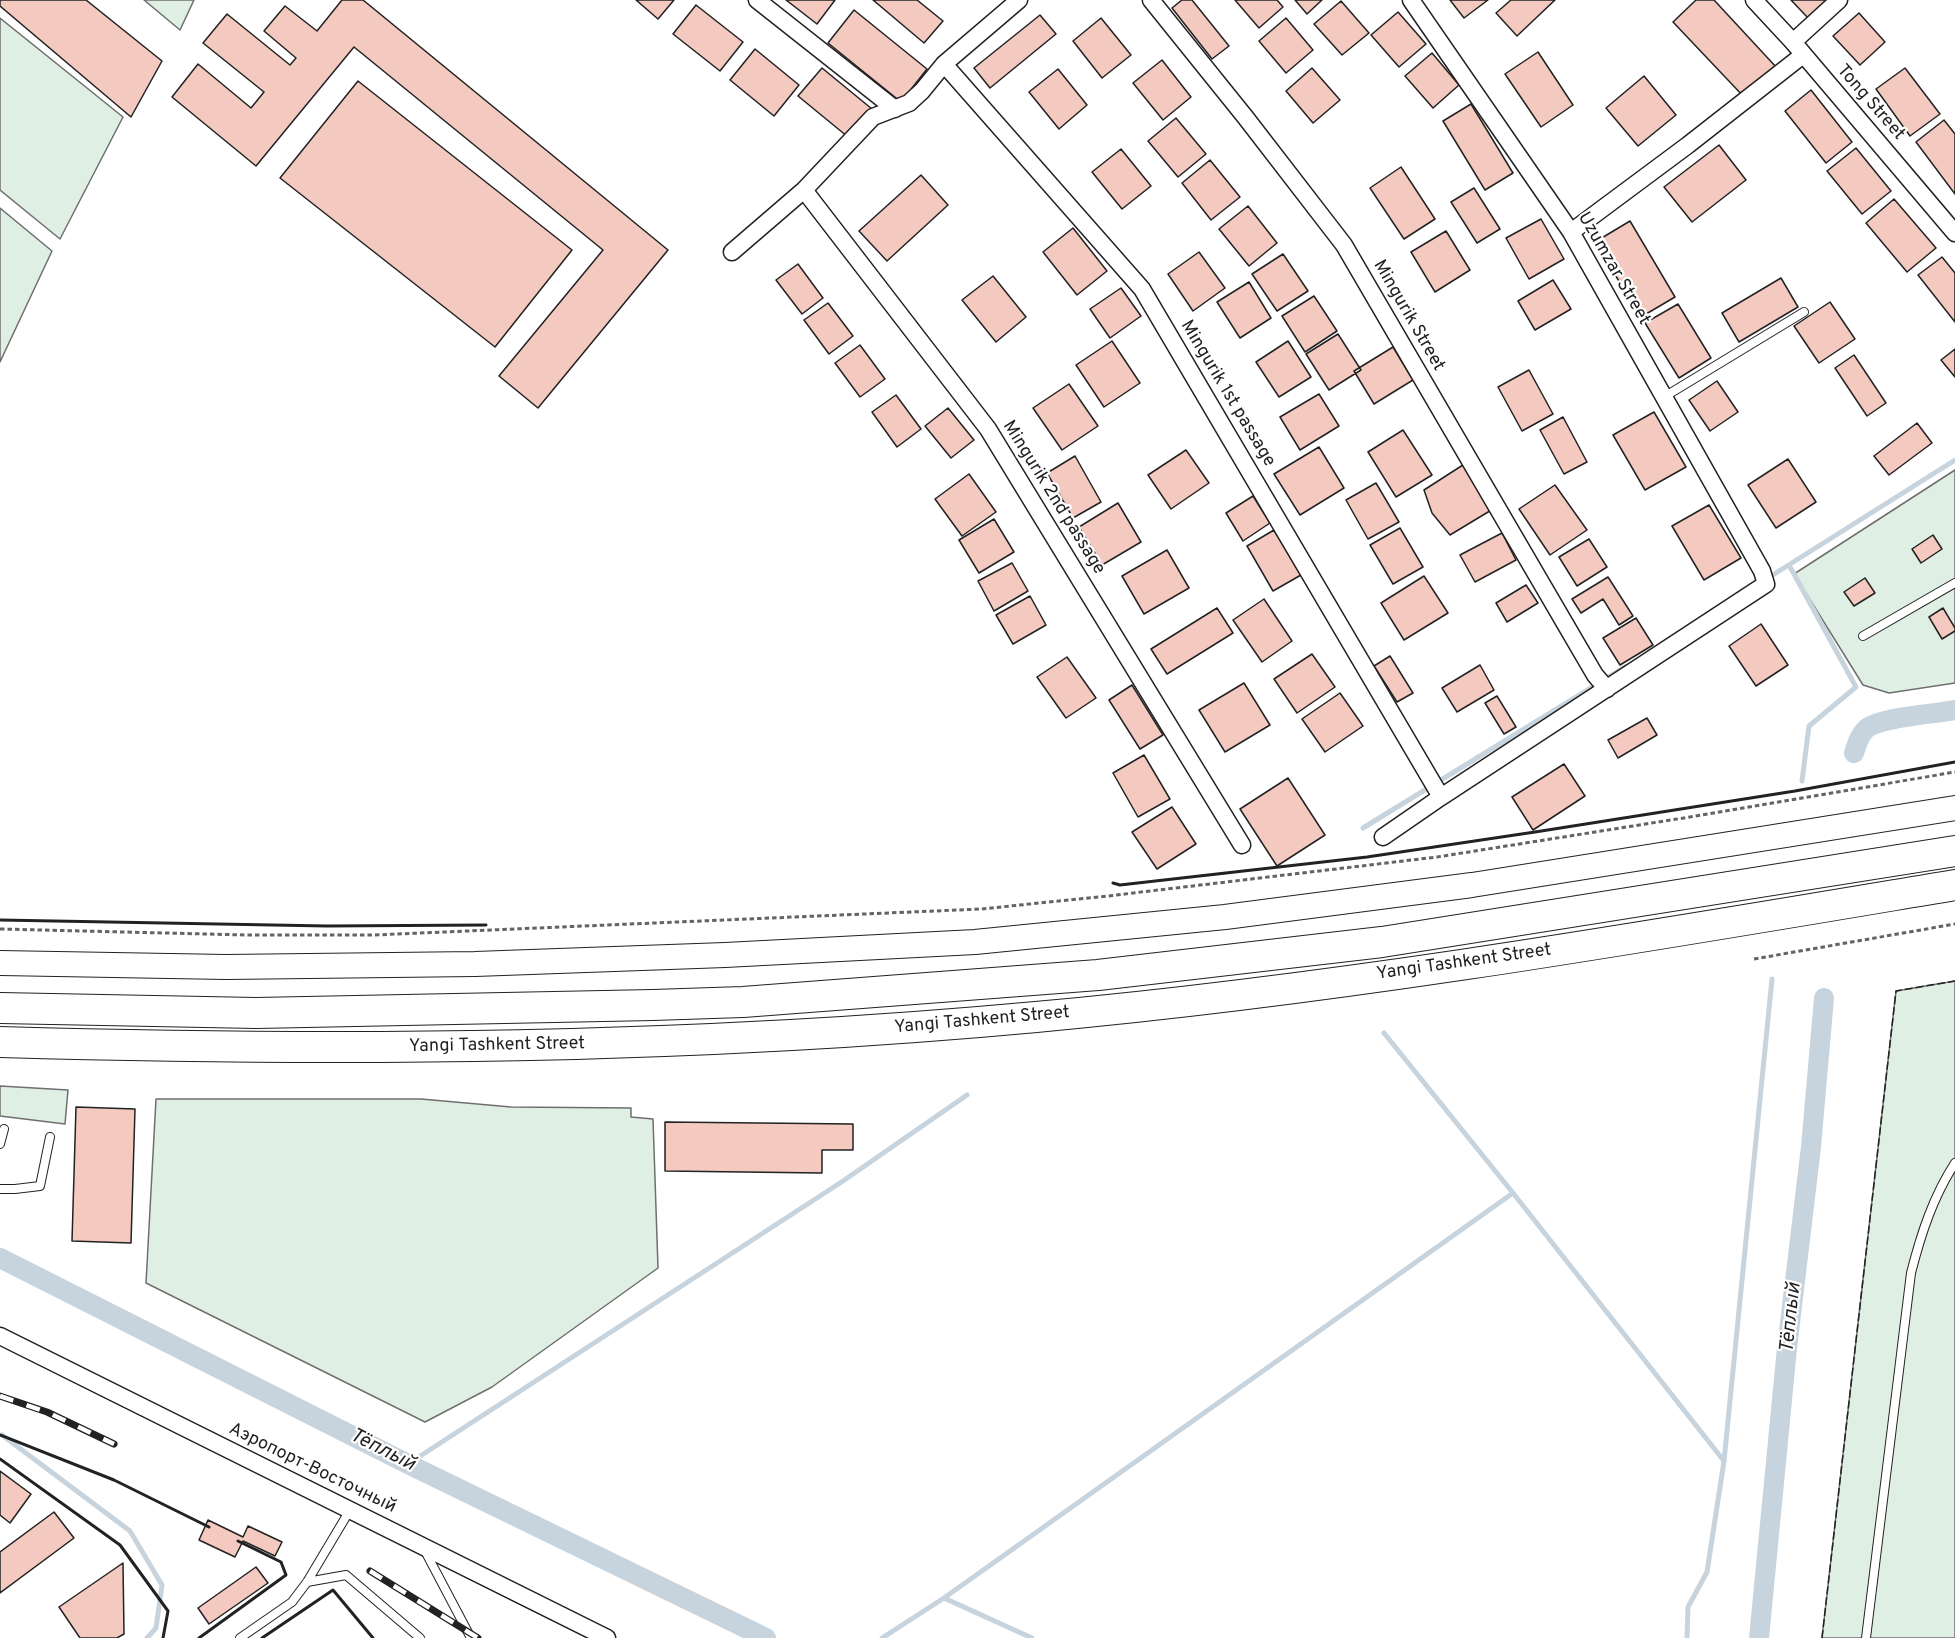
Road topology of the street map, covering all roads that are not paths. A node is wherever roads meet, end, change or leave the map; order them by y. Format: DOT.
graph roads {
  1 [pos="757,0"];
  2 [pos="1019,0"];
  3 [pos="1151,0"];
  4 [pos="1411,0"];
  5 [pos="1754,0"];
  6 [pos="1839,0"];
  7 [pos="1798,49"];
  8 [pos="944,64"];
  9 [pos="895,109"];
  10 [pos="804,190"];
  11 [pos="1571,232"];
  12 [pos="1955,232"];
  13 [pos="732,252"];
  14 [pos="1804,312"];
  15 [pos="1664,397"];
  16 [pos="1955,583"];
  17 [pos="1863,636"];
  18 [pos="1607,689"];
  19 [pos="1441,797"];
  20 [pos="1955,808"];
  21 [pos="1383,837"];
  22 [pos="1242,845"];
  23 [pos="1955,851"];
  24 [pos="1955,885"];
  25 [pos="0,963"];
  26 [pos="0,1008"];
  27 [pos="0,1042"];
  28 [pos="4,1129"];
  29 [pos="50,1137"];
  30 [pos="0,1144"];
  31 [pos="1955,1163"];
  32 [pos="0,1189"];
  33 [pos="0,1336"];
  34 [pos="350,1510"];
  35 [pos="422,1546"];
  36 [pos="307,1582"];
  37 [pos="240,1638"];
  38 [pos="420,1638"];
  39 [pos="471,1638"];
  40 [pos="608,1638"];
  41 [pos="1866,1638"];
  1 -- 9 [label="street"];
  2 -- 8 [label="street"];
  3 -- 18 [label="street, Mingurik Street"];
  4 -- 11 [label="street, Uzumzar Street"];
  5 -- 7 [label="street, Tong Street"];
  6 -- 7 [label="street"];
  7 -- 11 [label="street"];
  7 -- 12 [label="street, Tong Street"];
  8 -- 9 [label="street"];
  8 -- 19 [label="street, Mingurik 1st passage"];
  9 -- 10 [label="street"];
  10 -- 13 [label="street"];
  10 -- 22 [label="street, Mingurik 2nd passage"];
  11 -- 15 [label="street, Uzumzar Street"];
  14 -- 15 [label="lane"];
  15 -- 18 [label="street, Uzumzar Street"];
  16 -- 17 [label="lane"];
  18 -- 19 [label="street"];
  19 -- 21 [label="street"];
  20 -- 25 [label="main road"];
  23 -- 26 [label="highway, Yangi Tashkent Street"];
  24 -- 27 [label="highway, Yangi Tashkent Street"];
  28 -- 30 [label="lane"];
  29 -- 32 [label="lane"];
  31 -- 41 [label="lane"];
  33 -- 34 [label="street, Аэропорт-Восточный"];
  34 -- 35 [label="street, Аэропорт-Восточный"];
  34 -- 36 [label="lane"];
  35 -- 39 [label="lane"];
  35 -- 40 [label="street, Аэропорт-Восточный"];
  36 -- 37 [label="lane"];
  36 -- 38 [label="lane"];
}
